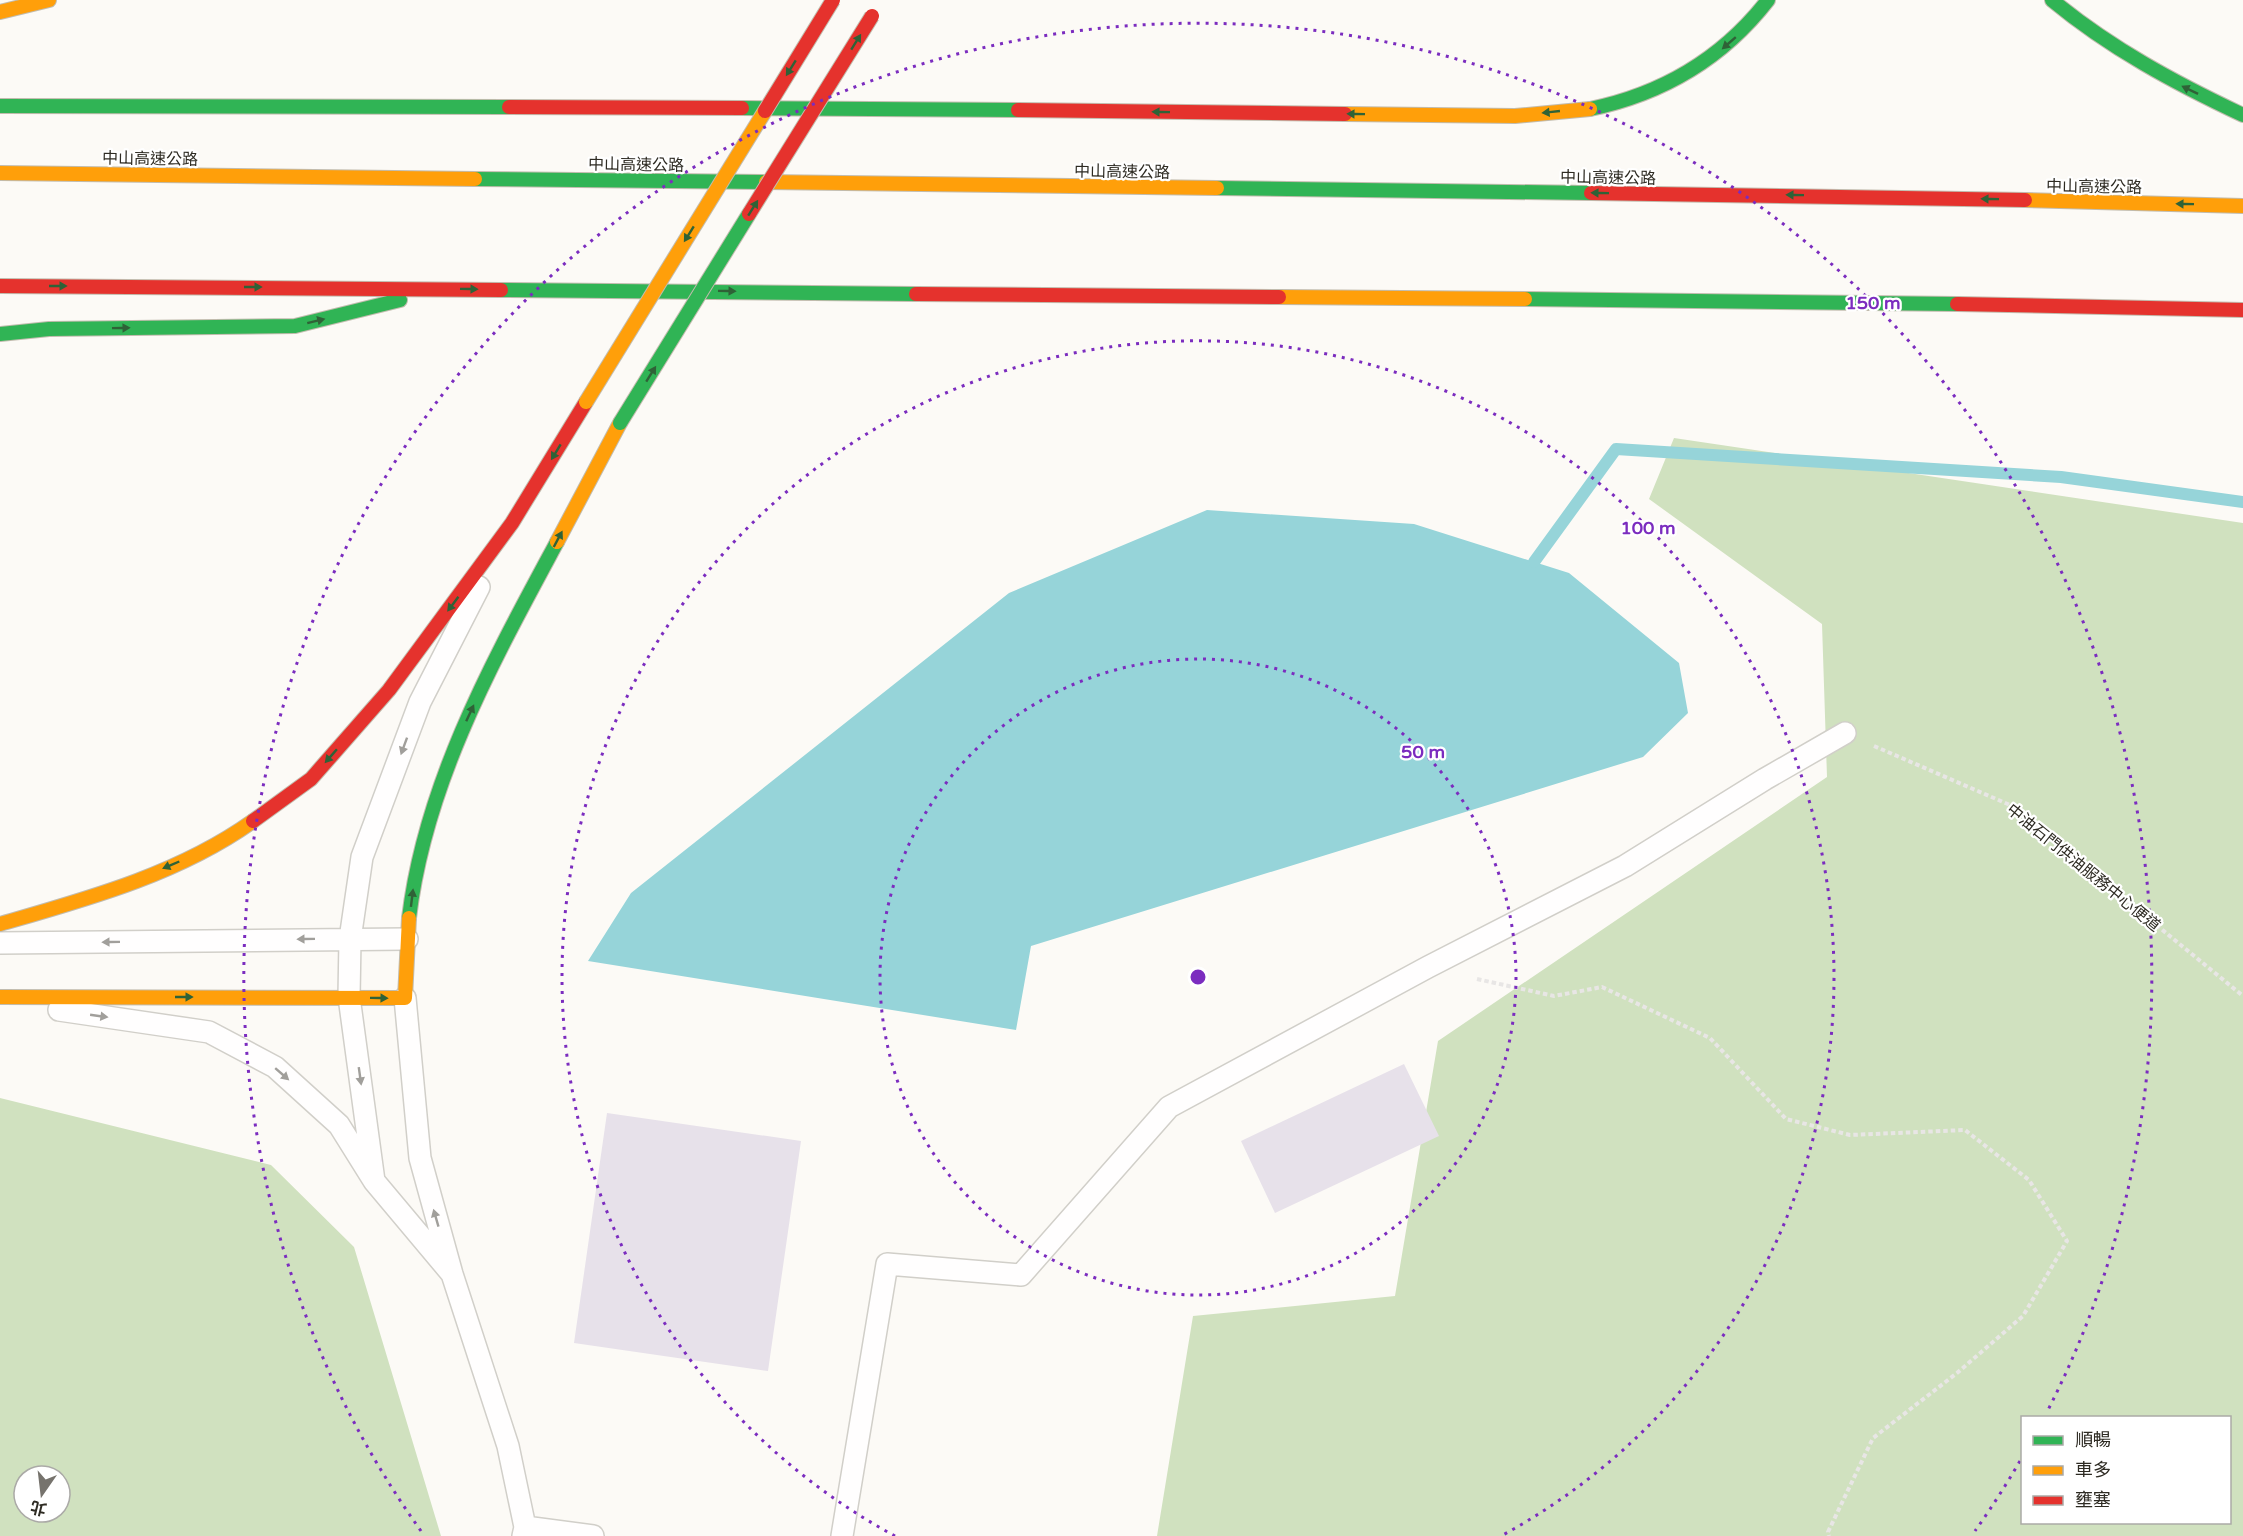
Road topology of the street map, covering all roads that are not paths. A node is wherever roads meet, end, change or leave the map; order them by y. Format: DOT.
graph roads {
  1 [pos="49,0"];
  2 [pos="833,0"];
  3 [pos="881,0"];
  4 [pos="1768,0"];
  5 [pos="2052,0"];
  6 [pos="0,12"];
  7 [pos="0,106"];
  8 [pos="2243,115"];
  9 [pos="0,173"];
  10 [pos="2243,206"];
  11 [pos="0,286"];
  12 [pos="447,289"];
  13 [pos="2243,310"];
  14 [pos="0,334"];
  15 [pos="512,524"];
  16 [pos="1845,733"];
  17 [pos="0,924"];
  18 [pos="350,939"];
  19 [pos="407,939"];
  20 [pos="0,943"];
  21 [pos="349,997"];
  22 [pos="405,998"];
  23 [pos="0,999"];
  24 [pos="374,1180"];
  25 [pos="452,1274"];
  26 [pos="524,1531"];
  27 [pos="593,1536"];
  28 [pos="842,1536"];
  1 -- 6 [label="highway"];
  2 -- 15 [label="highway, one-way, bridge"];
  19 -- 3 [label="highway, one-way, bridge"];
  4 -- 7 [label="highway, one-way"];
  8 -- 5 [label="highway, one-way"];
  10 -- 9 [label="highway, 中山高速公路, one-way"];
  11 -- 12 [label="highway, one-way"];
  12 -- 13 [label="highway, one-way"];
  14 -- 12 [label="highway, one-way"];
  15 -- 17 [label="highway, one-way"];
  15 -- 18 [label="lane, one-way"];
  16 -- 28 [label="lane"];
  18 -- 19 [label="lane"];
  18 -- 20 [label="lane, one-way"];
  18 -- 21 [label="lane"];
  19 -- 22 [label="highway"];
  21 -- 22 [label="highway, one-way"];
  23 -- 21 [label="highway, one-way"];
  21 -- 24 [label="lane, one-way"];
  25 -- 22 [label="lane, one-way"];
  23 -- 24 [label="lane, one-way"];
  24 -- 25 [label="lane"];
  25 -- 26 [label="lane"];
  26 -- 27 [label="lane"];
}
